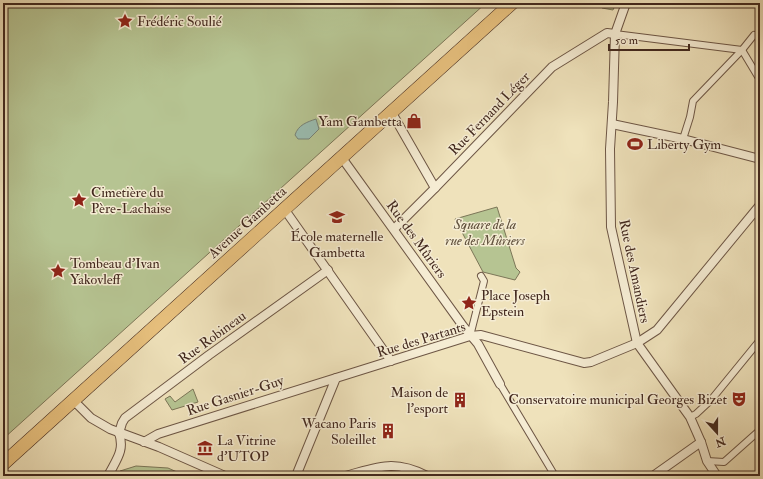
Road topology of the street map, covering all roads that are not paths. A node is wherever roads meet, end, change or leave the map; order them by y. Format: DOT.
graph roads {
  1 [pos="512,3"];
  2 [pos="626,3"];
  3 [pos="615,34"];
  4 [pos="754,35"];
  5 [pos="742,50"];
  6 [pos="760,80"];
  7 [pos="392,113"];
  8 [pos="612,124"];
  9 [pos="683,138"];
  10 [pos="342,158"];
  11 [pos="760,159"];
  12 [pos="435,188"];
  13 [pos="760,205"];
  14 [pos="285,210"];
  15 [pos="394,229"];
  16 [pos="328,270"];
  17 [pos="481,276"];
  18 [pos="470,336"];
  19 [pos="760,340"];
  20 [pos="637,343"];
  21 [pos="391,361"];
  22 [pos="336,378"];
  23 [pos="500,384"];
  24 [pos="74,401"];
  25 [pos="690,417"];
  26 [pos="760,430"];
  27 [pos="119,433"];
  28 [pos="144,442"];
  29 [pos="701,442"];
  30 [pos="708,461"];
  31 [pos="3,464"];
  32 [pos="108,476"];
  33 [pos="225,476"];
  34 [pos="296,476"];
  35 [pos="345,476"];
  36 [pos="427,476"];
  37 [pos="555,476"];
  38 [pos="653,476"];
  39 [pos="717,476"];
  1 -- 7 [label="main road, Avenue Gambetta"];
  2 -- 3 [label="street, Rue des Amandiers"];
  3 -- 5 [label="street"];
  3 -- 8 [label="street, Rue des Amandiers"];
  3 -- 12 [label="street, Rue Fernand Léger"];
  4 -- 5 [label="street"];
  5 -- 6 [label="street"];
  5 -- 9 [label="street"];
  7 -- 10 [label="main road, Avenue Gambetta"];
  7 -- 12 [label="street"];
  8 -- 9 [label="street"];
  8 -- 20 [label="street, Rue des Amandiers"];
  9 -- 11 [label="street"];
  10 -- 14 [label="main road, Avenue Gambetta"];
  10 -- 15 [label="street, Rue des Mûriers"];
  12 -- 15 [label="street, Rue Fernand Léger"];
  13 -- 20 [label="street, Rue des Partants"];
  14 -- 16 [label="street"];
  14 -- 24 [label="main road, Avenue Gambetta"];
  15 -- 18 [label="street, Rue des Mûriers"];
  16 -- 21 [label="street"];
  16 -- 27 [label="street, Rue Robineau"];
  17 -- 18 [label="street"];
  18 -- 20 [label="street, Rue des Partants"];
  18 -- 21 [label="street, Rue des Partants"];
  18 -- 23 [label="street, Rue des Mûriers"];
  19 -- 25 [label="street"];
  20 -- 25 [label="street, Rue des Amandiers"];
  21 -- 22 [label="street, Rue des Partants"];
  22 -- 28 [label="street, Rue Gasnier-Guy"];
  22 -- 34 [label="street"];
  23 -- 37 [label="street"];
  24 -- 27 [label="street"];
  24 -- 31 [label="main road, Avenue Gambetta"];
  25 -- 29 [label="street, Rue des Amandiers"];
  26 -- 30 [label="street"];
  27 -- 28 [label="street"];
  27 -- 32 [label="street"];
  28 -- 33 [label="street"];
  29 -- 30 [label="street, Rue des Amandiers"];
  29 -- 38 [label="street"];
  30 -- 39 [label="street, Rue des Amandiers"];
  35 -- 36 [label="street"];
}
